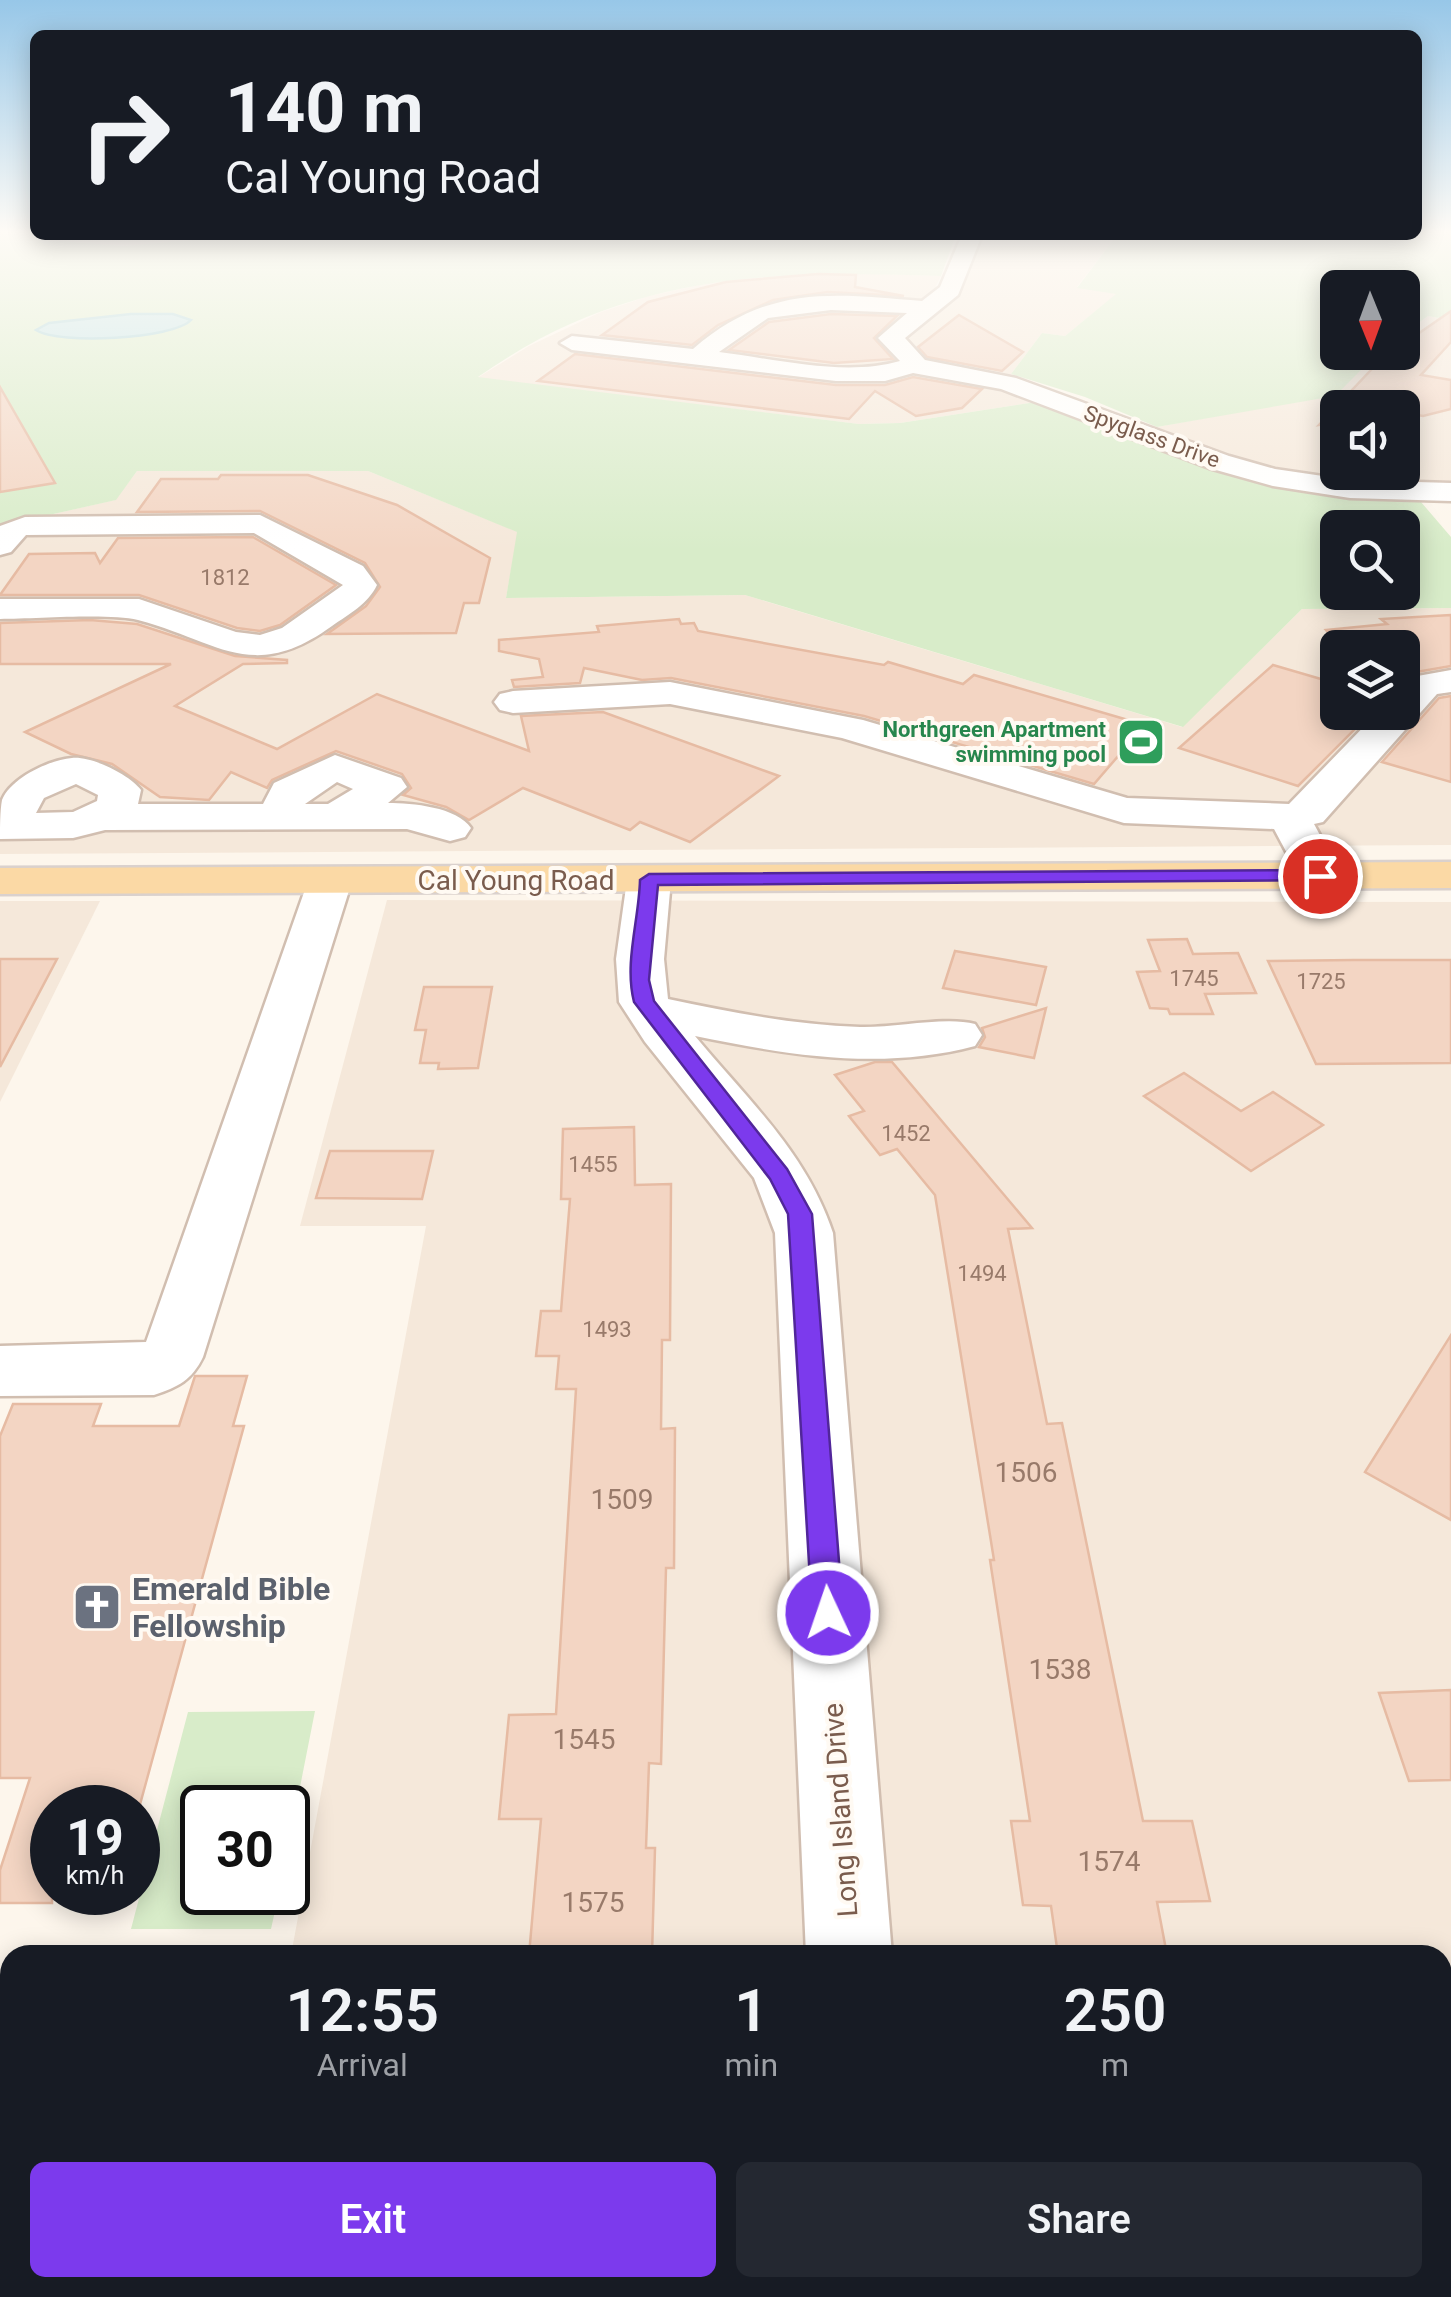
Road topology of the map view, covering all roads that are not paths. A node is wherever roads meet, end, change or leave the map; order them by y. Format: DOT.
graph roads {
  1 [pos="723,337"];
  2 [pos="891,337"];
  3 [pos="572,343"];
  4 [pos="698,358"];
  5 [pos="912,365"];
  6 [pos="1451,492"];
  7 [pos="0,545"];
  8 [pos="0,609"];
  9 [pos="1451,681"];
  10 [pos="1420,690"];
  11 [pos="513,702"];
  12 [pos="1384,730"];
  13 [pos="280,816"];
  14 [pos="336,816"];
  15 [pos="1289,817"];
  16 [pos="104,818"];
  17 [pos="3,826"];
  18 [pos="53,826"];
  19 [pos="450,828"];
  20 [pos="1451,875"];
  21 [pos="1320,876"];
  22 [pos="649,880"];
  23 [pos="10,881"];
  24 [pos="330,881"];
  25 [pos="649,1011"];
  26 [pos="957,1035"];
  27 [pos="0,1371"];
  28 [pos="848,1945"];
  1 -- 4 [label="street"];
  2 -- 5 [label="street"];
  3 -- 4 [label="street, Spyglass Drive"];
  4 -- 5 [label="street, Spyglass Drive"];
  5 -- 6 [label="street, Spyglass Drive"];
  7 -- 8 [label="street"];
  9 -- 10 [label="street"];
  11 -- 15 [label="street"];
  12 -- 15 [label="street"];
  13 -- 14 [label="street"];
  13 -- 14 [label="street"];
  13 -- 16 [label="street"];
  14 -- 19 [label="street"];
  15 -- 21 [label="street"];
  16 -- 17 [label="street"];
  16 -- 18 [label="street"];
  17 -- 18 [label="street"];
  18 -- 23 [label="street"];
  20 -- 21 [label="main road, Cal Young Road"];
  21 -- 22 [label="main road, Cal Young Road"];
  22 -- 24 [label="main road, Cal Young Road"];
  22 -- 25 [label="street, Long Island Drive"];
  23 -- 24 [label="main road, Cal Young Road"];
  24 -- 27 [label="street"];
  25 -- 26 [label="street"];
  25 -- 28 [label="street, Long Island Drive"];
}
